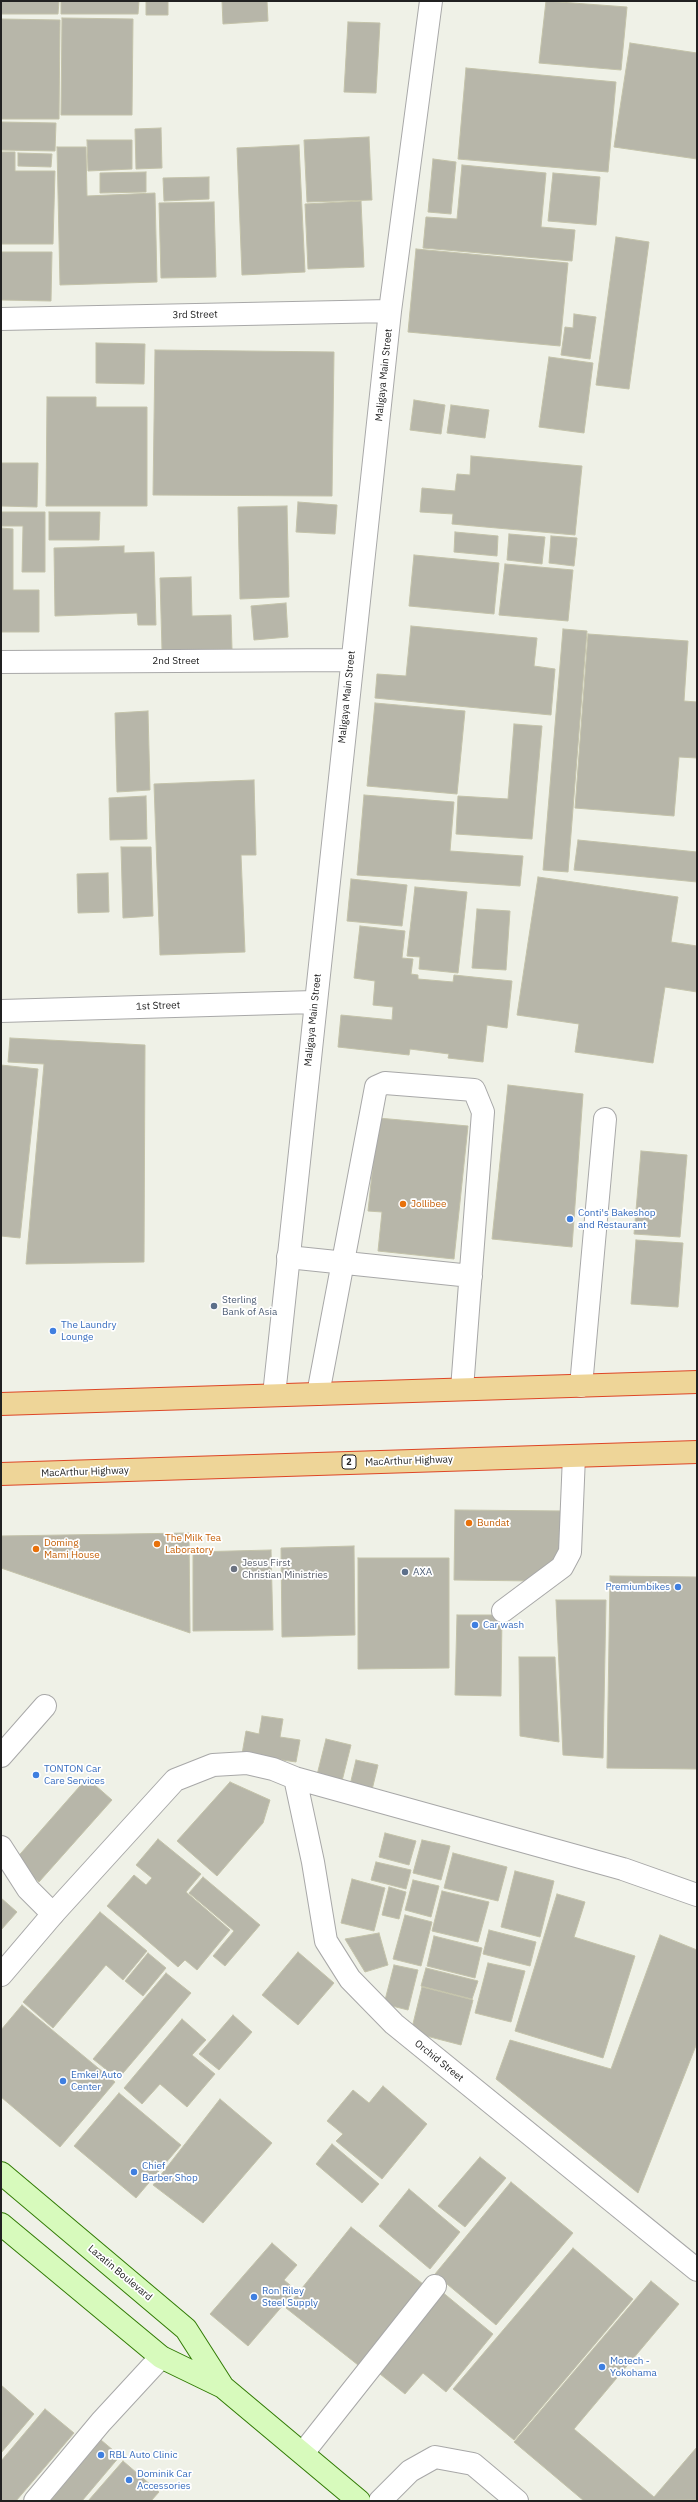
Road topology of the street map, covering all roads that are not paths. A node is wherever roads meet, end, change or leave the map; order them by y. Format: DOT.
graph roads {
  1 [pos="431,1"];
  2 [pos="390,311"];
  3 [pos="1,319"];
  4 [pos="351,660"];
  5 [pos="1,662"];
  6 [pos="314,1002"];
  7 [pos="1,1010"];
  8 [pos="605,1119"];
  9 [pos="288,1257"];
  10 [pos="343,1262"];
  11 [pos="471,1276"];
  12 [pos="697,1382"];
  13 [pos="581,1386"];
  14 [pos="462,1389"];
  15 [pos="318,1394"];
  16 [pos="274,1395"];
  17 [pos="1,1404"];
  18 [pos="697,1452"];
  19 [pos="574,1456"];
  20 [pos="1,1474"];
  21 [pos="503,1611"];
  22 [pos="45,1706"];
  23 [pos="1,1756"];
  24 [pos="295,1778"];
  25 [pos="1,1847"];
  26 [pos="697,1895"];
  27 [pos="52,1914"];
  28 [pos="1,1975"];
  29 [pos="1,2173"];
  30 [pos="1,2224"];
  31 [pos="697,2270"];
  32 [pos="435,2286"];
  33 [pos="162,2357"];
  34 [pos="223,2387"];
  35 [pos="303,2453"];
  36 [pos="35,2501"];
  37 [pos="359,2501"];
  38 [pos="380,2501"];
  39 [pos="517,2501"];
  1 -- 2 [label="street, Maligaya Main Street"];
  2 -- 3 [label="street, 3rd Street"];
  2 -- 4 [label="street, Maligaya Main Street"];
  4 -- 5 [label="street, 2nd Street"];
  4 -- 6 [label="street, Maligaya Main Street"];
  6 -- 7 [label="street, 1st Street"];
  6 -- 9 [label="street, Maligaya Main Street"];
  8 -- 13 [label="street"];
  9 -- 10 [label="street"];
  9 -- 16 [label="street, Maligaya Main Street"];
  10 -- 11 [label="street"];
  10 -- 11 [label="street"];
  10 -- 15 [label="street"];
  11 -- 14 [label="street"];
  12 -- 13 [label="highway"];
  13 -- 14 [label="highway"];
  14 -- 15 [label="highway"];
  15 -- 16 [label="highway"];
  16 -- 17 [label="highway"];
  18 -- 19 [label="highway, MacArthur Highway / 2"];
  19 -- 20 [label="highway, MacArthur Highway / 2"];
  19 -- 21 [label="street"];
  22 -- 23 [label="street"];
  24 -- 26 [label="street"];
  24 -- 27 [label="street"];
  24 -- 31 [label="street, Orchid Street"];
  25 -- 27 [label="street"];
  27 -- 28 [label="street"];
  29 -- 34 [label="main road, Lazatin Boulevard"];
  30 -- 33 [label="main road, Lazatin Boulevard"];
  32 -- 35 [label="street"];
  33 -- 34 [label="main road, Lazatin Boulevard"];
  33 -- 36 [label="street"];
  34 -- 35 [label="main road, Lazatin Boulevard"];
  35 -- 37 [label="main road, Lazatin Boulevard"];
  38 -- 39 [label="street"];
}
